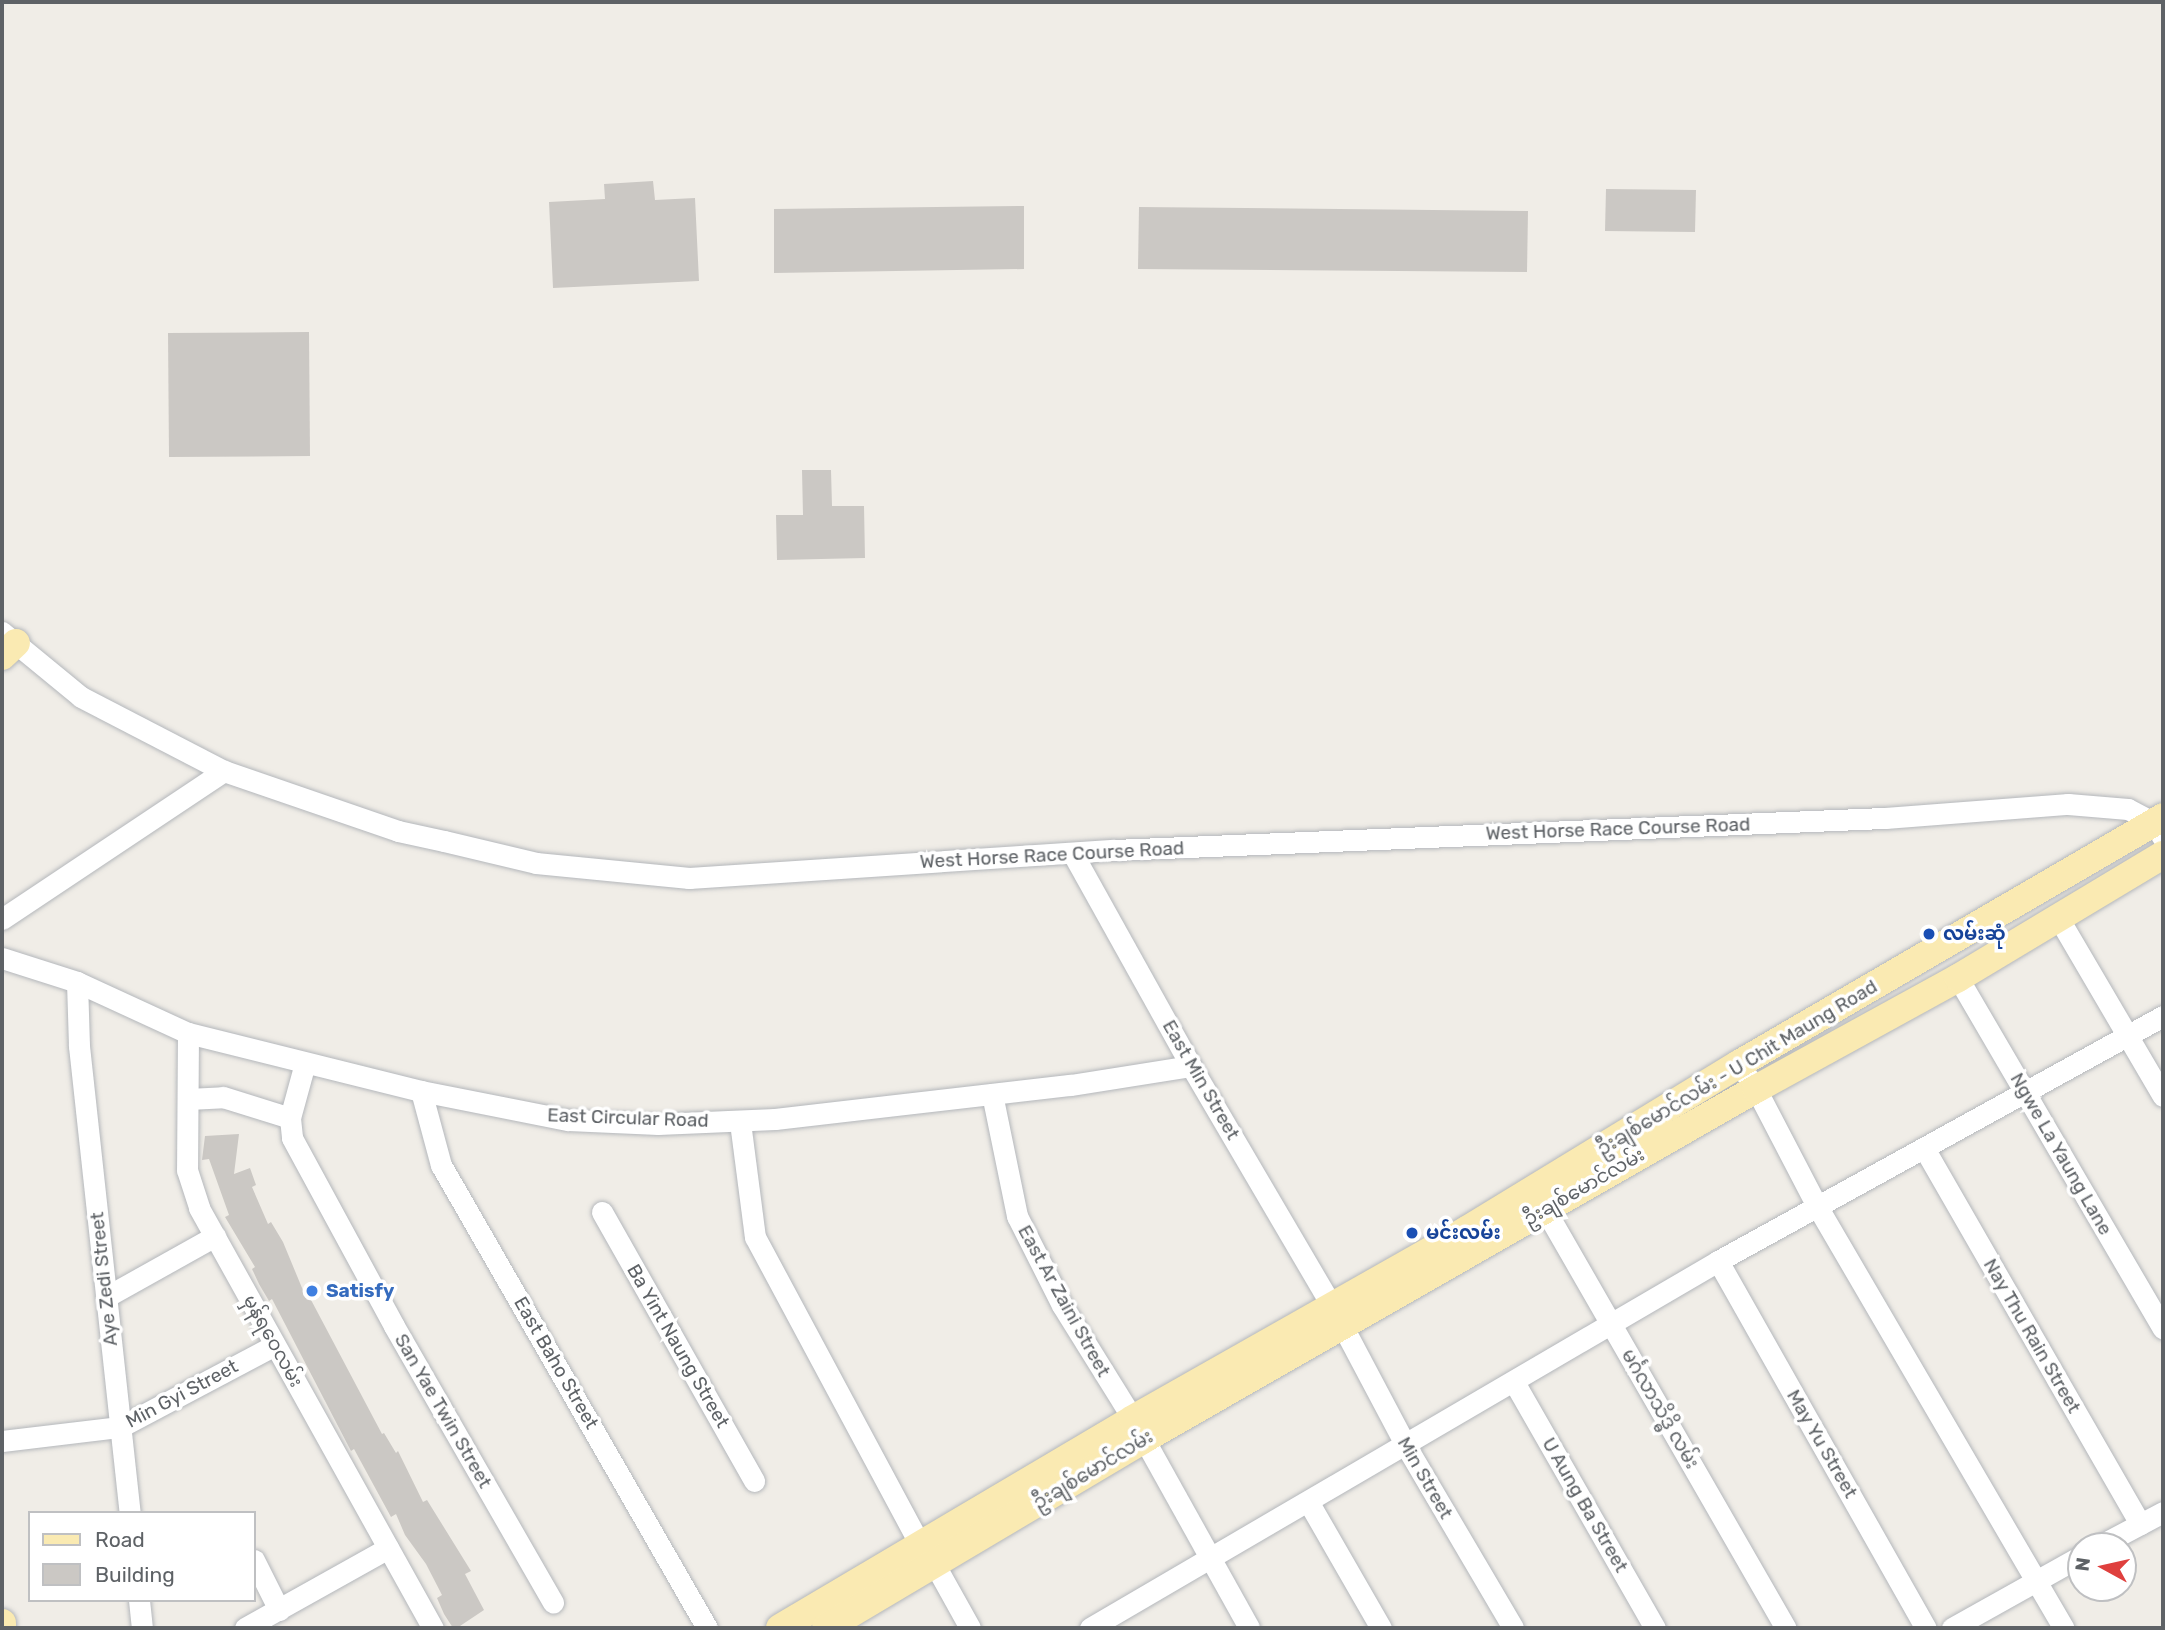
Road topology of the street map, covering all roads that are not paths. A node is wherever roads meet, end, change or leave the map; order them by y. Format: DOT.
graph roads {
  1 [pos="7,644"];
  2 [pos="224,771"];
  3 [pos="2160,826"];
  4 [pos="1073,854"];
  5 [pos="2163,855"];
  6 [pos="2,919"];
  7 [pos="2059,919"];
  8 [pos="2,958"];
  9 [pos="1958,978"];
  10 [pos="77,982"];
  11 [pos="2163,1016"];
  12 [pos="188,1033"];
  13 [pos="2130,1037"];
  14 [pos="305,1063"];
  15 [pos="1739,1064"];
  16 [pos="1191,1066"];
  17 [pos="1756,1089"];
  18 [pos="421,1091"];
  19 [pos="2026,1093"];
  20 [pos="992,1094"];
  21 [pos="2163,1096"];
  22 [pos="188,1099"];
  23 [pos="290,1118"];
  24 [pos="740,1122"];
  25 [pos="1924,1148"];
  26 [pos="1539,1200"];
  27 [pos="1817,1206"];
  28 [pos="602,1212"];
  29 [pos="215,1236"];
  30 [pos="1718,1261"];
  31 [pos="106,1297"];
  32 [pos="1336,1315"];
  33 [pos="1611,1325"];
  34 [pos="2163,1329"];
  35 [pos="275,1345"];
  36 [pos="1514,1382"];
  37 [pos="120,1427"];
  38 [pos="1138,1429"];
  39 [pos="2,1441"];
  40 [pos="1406,1446"];
  41 [pos="754,1480"];
  42 [pos="1309,1503"];
  43 [pos="130,1511"];
  44 [pos="2163,1512"];
  45 [pos="2140,1524"];
  46 [pos="2125,1532"];
  47 [pos="388,1548"];
  48 [pos="927,1554"];
  49 [pos="1210,1559"];
  50 [pos="2067,1563"];
  51 [pos="256,1564"];
  52 [pos="2036,1580"];
  53 [pos="139,1602"];
  54 [pos="553,1602"];
  55 [pos="279,1610"];
  56 [pos="2,1623"];
  57 [pos="1103,1625"];
  58 [pos="2,1628"];
  59 [pos="142,1628"];
  60 [pos="245,1628"];
  61 [pos="433,1628"];
  62 [pos="707,1628"];
  63 [pos="780,1628"];
  64 [pos="826,1628"];
  65 [pos="970,1628"];
  66 [pos="1249,1628"];
  67 [pos="1381,1628"];
  68 [pos="1513,1628"];
  69 [pos="1655,1628"];
  70 [pos="1786,1628"];
  71 [pos="1926,1628"];
  72 [pos="1952,1628"];
  73 [pos="2064,1628"];
  1 -- 2 [label="street, West Horse Race Course Road"];
  2 -- 4 [label="street, West Horse Race Course Road"];
  2 -- 6 [label="street"];
  3 -- 4 [label="street, West Horse Race Course Road"];
  3 -- 15 [label="main road, ဦးချစ်မောင်လမ်း - U Chit Maung Road"];
  4 -- 16 [label="street, East Min Street"];
  5 -- 7 [label="main road, ဦးချစ်မောင်လမ်း"];
  7 -- 9 [label="main road, ဦးချစ်မောင်လမ်း"];
  7 -- 13 [label="street"];
  8 -- 10 [label="street, East Circular Road"];
  9 -- 17 [label="main road, ဦးချစ်မောင်လမ်း"];
  9 -- 19 [label="street, Ngwe La Yaung Lane"];
  10 -- 12 [label="street, East Circular Road"];
  10 -- 31 [label="street, Aye Zedi Street"];
  11 -- 13 [label="street"];
  12 -- 14 [label="street, East Circular Road"];
  12 -- 22 [label="street, မှန်ရဝေလမ်း"];
  13 -- 19 [label="street"];
  13 -- 21 [label="street"];
  14 -- 18 [label="street, East Circular Road"];
  14 -- 23 [label="street"];
  15 -- 17 [label="street"];
  15 -- 26 [label="main road, ဦးချစ်မောင်လမ်း - U Chit Maung Road"];
  16 -- 20 [label="street, East Circular Road"];
  16 -- 32 [label="street, East Min Street"];
  17 -- 26 [label="main road, ဦးချစ်မောင်လမ်း"];
  17 -- 27 [label="street"];
  18 -- 24 [label="street, East Circular Road"];
  18 -- 62 [label="street, East Baho Street"];
  19 -- 25 [label="street"];
  19 -- 34 [label="street, Ngwe La Yaung Lane"];
  20 -- 24 [label="street, East Circular Road"];
  20 -- 38 [label="street, East Ar Zaini Street"];
  22 -- 23 [label="street"];
  22 -- 29 [label="street, မှန်ရဝေလမ်း"];
  23 -- 54 [label="street, San Yae Twin Street"];
  24 -- 48 [label="street"];
  25 -- 27 [label="street"];
  25 -- 45 [label="street, Nay Thu Rain Street"];
  26 -- 32 [label="main road, ဦးချစ်မောင်လမ်း"];
  26 -- 33 [label="street, မင်္ဂလာသိဒ္ဓိ လမ်း"];
  27 -- 30 [label="street"];
  27 -- 52 [label="street"];
  28 -- 41 [label="street, Ba Yint Naung Street"];
  29 -- 31 [label="street"];
  29 -- 35 [label="street, မှန်ရဝေလမ်း"];
  30 -- 33 [label="street"];
  30 -- 71 [label="street, May Yu Street"];
  31 -- 37 [label="street, Aye Zedi Street"];
  32 -- 38 [label="main road, ဦးချစ်မောင်လမ်း"];
  32 -- 40 [label="street, Min Street"];
  33 -- 36 [label="street"];
  33 -- 70 [label="street, မင်္ဂလာသိဒ္ဓိ လမ်း"];
  35 -- 37 [label="street, Min Gyi Street"];
  35 -- 47 [label="street, မှန်ရဝေလမ်း"];
  36 -- 40 [label="street"];
  36 -- 69 [label="street, U Aung Ba Street"];
  37 -- 39 [label="street, Min Gyi Street"];
  37 -- 43 [label="street, Aye Zedi Street"];
  38 -- 48 [label="main road, ဦးချစ်မောင်လမ်း"];
  38 -- 49 [label="street, East Ar Zaini Street"];
  40 -- 42 [label="street"];
  40 -- 68 [label="street, Min Street"];
  42 -- 49 [label="street"];
  42 -- 67 [label="street"];
  44 -- 45 [label="street"];
  45 -- 46 [label="street"];
  47 -- 55 [label="street"];
  47 -- 61 [label="street, မှန်ရဝေလမ်း"];
  48 -- 63 [label="main road, ဦးချစ်မောင်လမ်း"];
  48 -- 64 [label="main road, ဦးချစ်မောင်လမ်း"];
  48 -- 65 [label="street"];
  49 -- 57 [label="street"];
  49 -- 66 [label="street, East Ar Zaini Street"];
  50 -- 52 [label="street"];
  51 -- 55 [label="street"];
  52 -- 72 [label="street"];
  52 -- 73 [label="street"];
  53 -- 59 [label="street"];
  55 -- 60 [label="street"];
  56 -- 58 [label="main road"];
}
